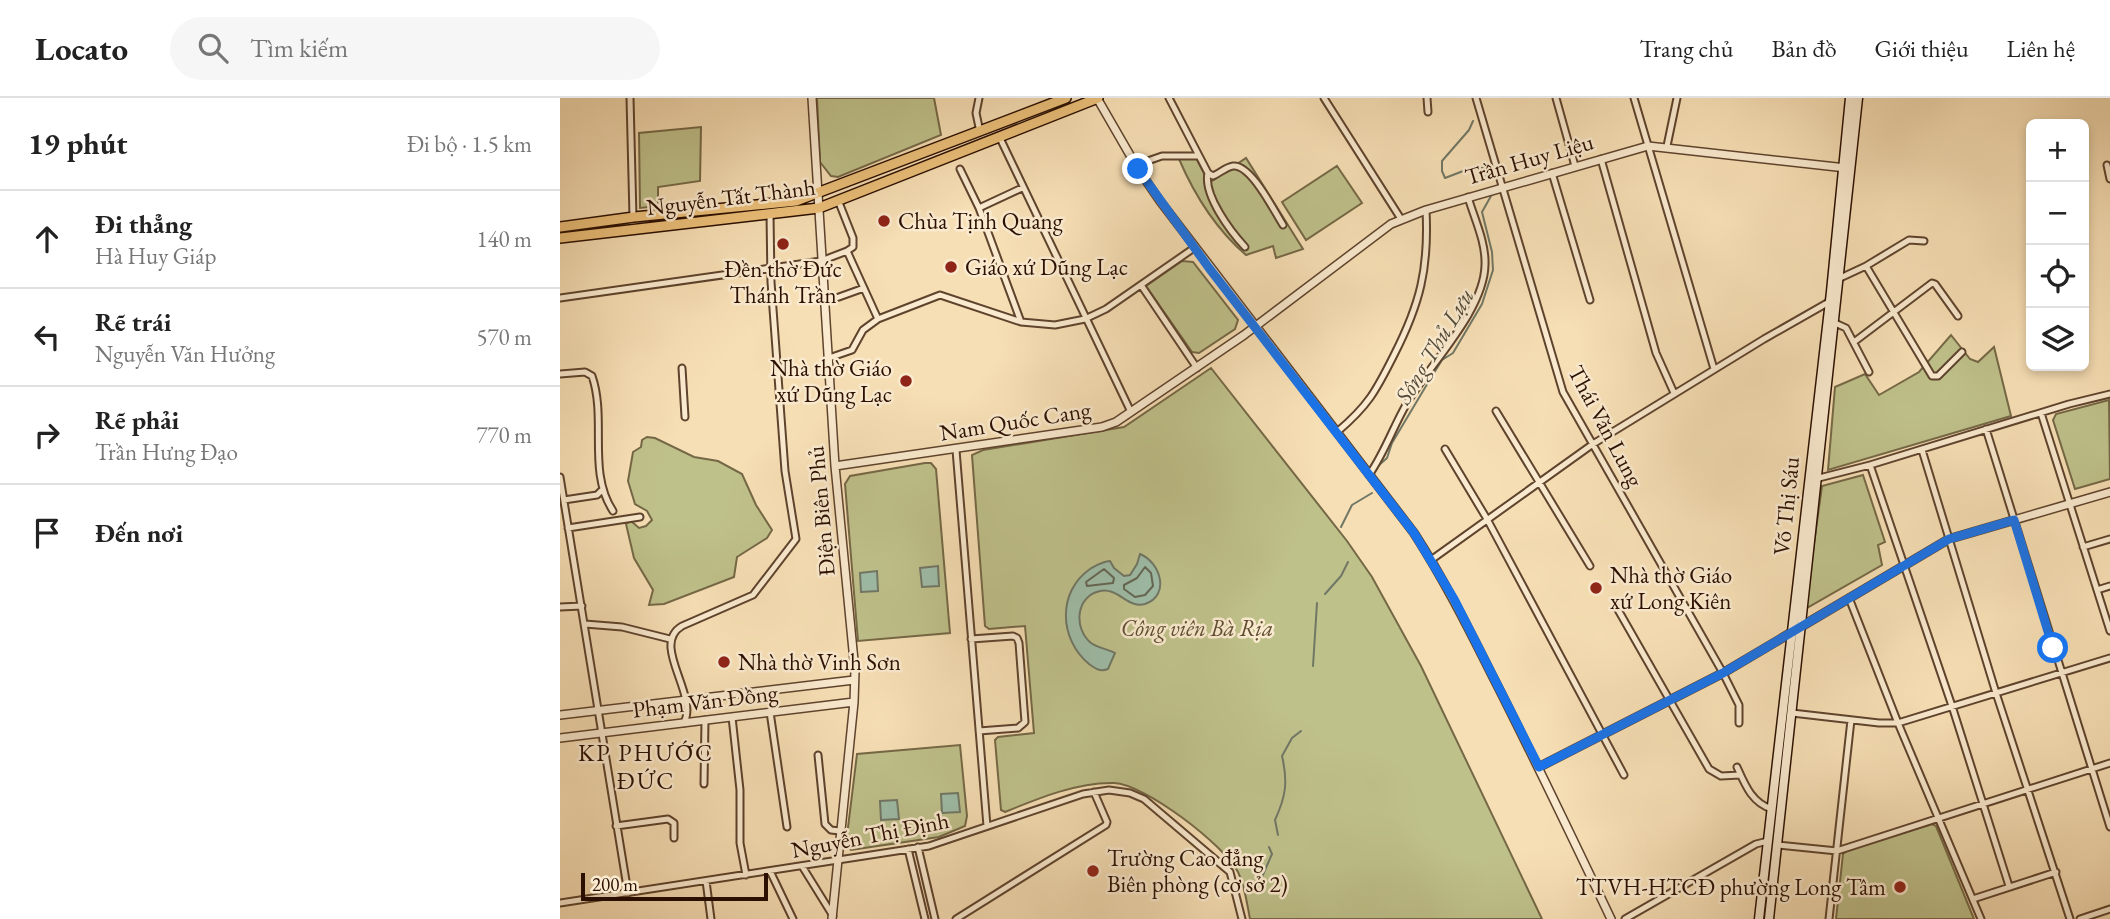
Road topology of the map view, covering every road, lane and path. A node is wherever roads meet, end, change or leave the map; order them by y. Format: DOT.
graph roads {
  1 [pos="630,98"];
  2 [pos="812,98"];
  3 [pos="979,98"];
  4 [pos="1066,98"];
  5 [pos="1097,98"];
  6 [pos="1169,98"];
  7 [pos="1324,98"];
  8 [pos="1427,98"];
  9 [pos="1476,98"];
  10 [pos="1556,98"];
  11 [pos="1634,98"];
  12 [pos="1677,98"];
  13 [pos="1850,98"];
  14 [pos="1858,98"];
  15 [pos="1428,112"];
  16 [pos="980,132"];
  17 [pos="999,136"];
  18 [pos="1648,146"];
  19 [pos="1667,146"];
  20 [pos="1197,156"];
  21 [pos="1601,159"];
  22 [pos="2106,164"];
  23 [pos="1136,165"];
  24 [pos="1575,166"];
  25 [pos="1846,168"];
  26 [pos="960,169"];
  27 [pos="1208,173"];
  28 [pos="1552,173"];
  29 [pos="2110,179"];
  30 [pos="1502,187"];
  31 [pos="1022,188"];
  32 [pos="819,194"];
  33 [pos="1468,197"];
  34 [pos="838,200"];
  35 [pos="819,208"];
  36 [pos="979,208"];
  37 [pos="1426,210"];
  38 [pos="770,214"];
  39 [pos="634,217"];
  40 [pos="1401,219"];
  41 [pos="1283,225"];
  42 [pos="560,228"];
  43 [pos="560,238"];
  44 [pos="1924,241"];
  45 [pos="1245,247"];
  46 [pos="1195,248"];
  47 [pos="848,251"];
  48 [pos="821,261"];
  49 [pos="1866,266"];
  50 [pos="771,268"];
  51 [pos="1141,285"];
  52 [pos="1836,286"];
  53 [pos="864,288"];
  54 [pos="560,298"];
  55 [pos="1590,300"];
  56 [pos="1829,302"];
  57 [pos="825,303"];
  58 [pos="1894,313"];
  59 [pos="1958,316"];
  60 [pos="878,319"];
  61 [pos="1085,319"];
  62 [pos="1021,322"];
  63 [pos="1835,323"];
  64 [pos="1255,327"];
  65 [pos="1854,342"];
  66 [pos="1962,352"];
  67 [pos="829,358"];
  68 [pos="682,368"];
  69 [pos="1196,368"];
  70 [pos="1714,369"];
  71 [pos="1870,372"];
  72 [pos="560,374"];
  73 [pos="1674,393"];
  74 [pos="2110,394"];
  75 [pos="1496,411"];
  76 [pos="1131,412"];
  77 [pos="2041,413"];
  78 [pos="685,417"];
  79 [pos="1986,429"];
  80 [pos="1337,432"];
  81 [pos="1593,444"];
  82 [pos="1445,449"];
  83 [pos="956,450"];
  84 [pos="1922,450"];
  85 [pos="1870,465"];
  86 [pos="835,466"];
  87 [pos="1369,475"];
  88 [pos="560,477"];
  89 [pos="1813,479"];
  90 [pos="1539,481"];
  91 [pos="601,491"];
  92 [pos="2110,492"];
  93 [pos="564,500"];
  94 [pos="2070,503"];
  95 [pos="613,511"];
  96 [pos="640,517"];
  97 [pos="1487,519"];
  98 [pos="2014,520"];
  99 [pos="568,528"];
  100 [pos="1949,539"];
  101 [pos="2110,539"];
  102 [pos="2083,547"];
  103 [pos="1431,560"];
  104 [pos="1905,564"];
  105 [pos="1590,566"];
  106 [pos="2110,586"];
  107 [pos="2097,590"];
  108 [pos="1849,598"];
  109 [pos="582,606"];
  110 [pos="560,607"];
  111 [pos="1617,608"];
  112 [pos="585,624"];
  113 [pos="1802,625"];
  114 [pos="1792,631"];
  115 [pos="2110,631"];
  116 [pos="670,639"];
  117 [pos="971,639"];
  118 [pos="2110,658"];
  119 [pos="1723,673"];
  120 [pos="2061,674"];
  121 [pos="854,680"];
  122 [pos="1996,692"];
  123 [pos="687,700"];
  124 [pos="1669,701"];
  125 [pos="854,702"];
  126 [pos="1952,706"];
  127 [pos="597,711"];
  128 [pos="770,712"];
  129 [pos="1792,713"];
  130 [pos="560,715"];
  131 [pos="733,717"];
  132 [pos="705,720"];
  133 [pos="1852,720"];
  134 [pos="684,723"];
  135 [pos="1739,723"];
  136 [pos="1898,723"];
  137 [pos="979,732"];
  138 [pos="600,733"];
  139 [pos="1602,735"];
  140 [pos="560,738"];
  141 [pos="818,755"];
  142 [pos="2110,764"];
  143 [pos="1737,766"];
  144 [pos="1539,767"];
  145 [pos="2092,768"];
  146 [pos="1624,775"];
  147 [pos="1740,775"];
  148 [pos="704,784"];
  149 [pos="2029,789"];
  150 [pos="1094,792"];
  151 [pos="1983,804"];
  152 [pos="1772,809"];
  153 [pos="1939,818"];
  154 [pos="616,826"];
  155 [pos="987,826"];
  156 [pos="787,827"];
  157 [pos="2110,827"];
  158 [pos="840,831"];
  159 [pos="674,838"];
  160 [pos="1768,841"];
  161 [pos="1777,845"];
  162 [pos="918,848"];
  163 [pos="908,849"];
  164 [pos="1837,850"];
  165 [pos="837,861"];
  166 [pos="802,866"];
  167 [pos="770,871"];
  168 [pos="2056,872"];
  169 [pos="746,875"];
  170 [pos="706,881"];
  171 [pos="2009,886"];
  172 [pos="628,893"];
  173 [pos="1973,898"];
  174 [pos="560,903"];
  175 [pos="2110,909"];
  176 [pos="833,918"];
  177 [pos="711,919"];
  178 [pos="793,919"];
  179 [pos="925,919"];
  180 [pos="935,919"];
  181 [pos="956,919"];
  182 [pos="1241,919"];
  183 [pos="1611,919"];
  184 [pos="1625,919"];
  185 [pos="1759,919"];
  186 [pos="1769,919"];
  187 [pos="1829,919"];
  188 [pos="1981,919"];
  189 [pos="2070,919"];
  190 [pos="2080,919"];
  1 -- 39 [label="street"];
  2 -- 32 [label="street, Điện Biên Phủ"];
  3 -- 16 [label="street"];
  4 -- 16 [label="main road, Nguyễn Tất Thành"];
  5 -- 17 [label="main road, Nguyễn Tất Thành"];
  5 -- 23 [label="street"];
  6 -- 20 [label="street"];
  7 -- 40 [label="street"];
  8 -- 15 [label="street"];
  9 -- 30 [label="street, Thái Văn Lung"];
  10 -- 24 [label="street"];
  11 -- 18 [label="street"];
  12 -- 19 [label="street"];
  13 -- 25 [label="main road, Võ Thị Sáu"];
  14 -- 25 [label="main road, Võ Thị Sáu"];
  16 -- 32 [label="main road, Nguyễn Tất Thành"];
  17 -- 31 [label="street"];
  17 -- 34 [label="main road, Nguyễn Tất Thành"];
  18 -- 19 [label="street, Trần Huy Liệu"];
  18 -- 21 [label="street, Trần Huy Liệu"];
  18 -- 70 [label="street"];
  19 -- 25 [label="street, Trần Huy Liệu"];
  20 -- 23 [label="street"];
  20 -- 27 [label="street"];
  21 -- 24 [label="street, Trần Huy Liệu"];
  21 -- 73 [label="street"];
  22 -- 29 [label="street"];
  23 -- 46 [label="street"];
  24 -- 28 [label="street, Trần Huy Liệu"];
  25 -- 52 [label="main road, Võ Thị Sáu"];
  25 -- 52 [label="main road, Võ Thị Sáu"];
  26 -- 36 [label="street"];
  27 -- 41 [label="street"];
  27 -- 45 [label="street"];
  28 -- 30 [label="street, Trần Huy Liệu"];
  28 -- 55 [label="street"];
  30 -- 33 [label="street, Trần Huy Liệu"];
  30 -- 81 [label="street, Thái Văn Lung"];
  31 -- 36 [label="street"];
  31 -- 61 [label="street"];
  32 -- 35 [label="street, Điện Biên Phủ"];
  32 -- 39 [label="main road, Nguyễn Tất Thành"];
  33 -- 37 [label="street, Trần Huy Liệu"];
  33 -- 87 [label="street"];
  34 -- 35 [label="main road, Nguyễn Tất Thành"];
  34 -- 47 [label="street"];
  35 -- 38 [label="main road, Nguyễn Tất Thành"];
  35 -- 48 [label="street, Điện Biên Phủ"];
  36 -- 62 [label="street"];
  37 -- 40 [label="street, Trần Huy Liệu"];
  37 -- 80 [label="street"];
  38 -- 43 [label="main road, Nguyễn Tất Thành"];
  38 -- 50 [label="street"];
  39 -- 42 [label="main road, Nguyễn Tất Thành"];
  40 -- 64 [label="street, Trần Huy Liệu"];
  44 -- 49 [label="street"];
  46 -- 51 [label="street"];
  46 -- 64 [label="street"];
  47 -- 48 [label="street"];
  47 -- 53 [label="street"];
  48 -- 50 [label="street"];
  48 -- 57 [label="street, Điện Biên Phủ"];
  49 -- 52 [label="street"];
  49 -- 58 [label="street"];
  50 -- 54 [label="street"];
  50 -- 116 [label="street"];
  51 -- 61 [label="street"];
  51 -- 69 [label="street"];
  52 -- 56 [label="main road, Võ Thị Sáu"];
  52 -- 63 [label="main road, Võ Thị Sáu"];
  53 -- 57 [label="street"];
  53 -- 60 [label="street"];
  56 -- 70 [label="street"];
  56 -- 89 [label="main road, Võ Thị Sáu"];
  57 -- 67 [label="street, Điện Biên Phủ"];
  58 -- 59 [label="street"];
  58 -- 65 [label="street"];
  58 -- 66 [label="street"];
  60 -- 62 [label="street"];
  60 -- 67 [label="street"];
  61 -- 62 [label="street"];
  61 -- 76 [label="street"];
  63 -- 65 [label="street"];
  63 -- 89 [label="main road, Võ Thị Sáu"];
  64 -- 69 [label="street, Nam Quốc Cang"];
  64 -- 80 [label="street"];
  65 -- 71 [label="street"];
  67 -- 86 [label="street, Điện Biên Phủ"];
  68 -- 78 [label="street"];
  69 -- 76 [label="street, Nam Quốc Cang"];
  70 -- 73 [label="street"];
  72 -- 91 [label="street"];
  73 -- 81 [label="street"];
  74 -- 77 [label="street"];
  75 -- 90 [label="street"];
  76 -- 83 [label="street, Nam Quốc Cang"];
  77 -- 79 [label="street"];
  77 -- 94 [label="street"];
  79 -- 84 [label="street"];
  79 -- 98 [label="street"];
  80 -- 87 [label="street"];
  81 -- 90 [label="street"];
  81 -- 119 [label="street, Thái Văn Lung"];
  82 -- 97 [label="street"];
  83 -- 86 [label="street, Nam Quốc Cang"];
  83 -- 117 [label="street"];
  84 -- 85 [label="street"];
  84 -- 100 [label="street"];
  85 -- 89 [label="street"];
  85 -- 104 [label="street"];
  86 -- 121 [label="street, Điện Biên Phủ"];
  87 -- 103 [label="street"];
  88 -- 93 [label="street"];
  89 -- 113 [label="main road, Võ Thị Sáu"];
  89 -- 114 [label="main road, Võ Thị Sáu"];
  90 -- 97 [label="street"];
  90 -- 105 [label="street"];
  91 -- 93 [label="street"];
  91 -- 95 [label="street"];
  92 -- 94 [label="street"];
  93 -- 99 [label="street"];
  94 -- 98 [label="street"];
  94 -- 102 [label="street"];
  96 -- 99 [label="street"];
  97 -- 103 [label="street"];
  97 -- 139 [label="street"];
  98 -- 100 [label="street"];
  98 -- 120 [label="street"];
  99 -- 109 [label="street"];
  100 -- 104 [label="street"];
  100 -- 122 [label="street"];
  101 -- 102 [label="street"];
  102 -- 107 [label="street"];
  103 -- 144 [label="street"];
  104 -- 108 [label="street"];
  104 -- 126 [label="street"];
  106 -- 107 [label="street"];
  107 -- 115 [label="street"];
  108 -- 113 [label="street"];
  108 -- 136 [label="street"];
  109 -- 110 [label="street"];
  109 -- 112 [label="street"];
  111 -- 124 [label="street"];
  112 -- 116 [label="street"];
  112 -- 127 [label="street"];
  113 -- 114 [label="street"];
  113 -- 129 [label="main road, Võ Thị Sáu"];
  114 -- 119 [label="street"];
  114 -- 152 [label="main road, Võ Thị Sáu"];
  116 -- 123 [label="street"];
  117 -- 137 [label="street"];
  117 -- 137 [label="street"];
  118 -- 120 [label="street"];
  119 -- 124 [label="street"];
  119 -- 135 [label="street, Thái Văn Lung"];
  120 -- 122 [label="street"];
  120 -- 145 [label="street"];
  121 -- 123 [label="street, Phạm Văn Đồng"];
  121 -- 125 [label="street, Điện Biên Phủ"];
  122 -- 126 [label="street"];
  122 -- 149 [label="street"];
  123 -- 127 [label="street, Phạm Văn Đồng"];
  123 -- 134 [label="street"];
  124 -- 139 [label="street"];
  124 -- 147 [label="street"];
  125 -- 128 [label="street, Phạm Văn Đồng"];
  125 -- 158 [label="street, Điện Biên Phủ"];
  126 -- 136 [label="street"];
  126 -- 151 [label="street"];
  127 -- 130 [label="street, Phạm Văn Đồng"];
  127 -- 138 [label="street"];
  128 -- 131 [label="street, Phạm Văn Đồng"];
  128 -- 156 [label="street"];
  129 -- 133 [label="street"];
  129 -- 161 [label="main road, Võ Thị Sáu"];
  131 -- 132 [label="street, Phạm Văn Đồng"];
  131 -- 169 [label="street"];
  132 -- 134 [label="street, Phạm Văn Đồng"];
  132 -- 148 [label="street"];
  133 -- 136 [label="street"];
  133 -- 164 [label="street"];
  134 -- 138 [label="street, Phạm Văn Đồng"];
  136 -- 153 [label="street"];
  137 -- 155 [label="street"];
  138 -- 140 [label="street, Phạm Văn Đồng"];
  138 -- 154 [label="street"];
  139 -- 144 [label="street"];
  139 -- 146 [label="street"];
  141 -- 158 [label="street"];
  142 -- 145 [label="street"];
  143 -- 147 [label="street"];
  144 -- 183 [label="street"];
  145 -- 149 [label="street"];
  145 -- 157 [label="street"];
  147 -- 152 [label="street"];
  149 -- 151 [label="street"];
  149 -- 168 [label="street"];
  150 -- 155 [label="street, Nguyễn Thị Định"];
  150 -- 181 [label="street"];
  150 -- 182 [label="street, Nguyễn Thị Định"];
  151 -- 153 [label="street"];
  151 -- 171 [label="street"];
  152 -- 160 [label="main road, Võ Thị Sáu"];
  153 -- 164 [label="street"];
  153 -- 173 [label="street"];
  154 -- 159 [label="street"];
  154 -- 172 [label="street"];
  155 -- 162 [label="street, Nguyễn Thị Định"];
  158 -- 165 [label="street, Điện Biên Phủ"];
  160 -- 184 [label="street"];
  160 -- 185 [label="main road, Võ Thị Sáu"];
  161 -- 164 [label="street"];
  161 -- 186 [label="main road, Võ Thị Sáu"];
  162 -- 163 [label="street, Nguyễn Thị Định"];
  162 -- 180 [label="street"];
  163 -- 165 [label="street, Nguyễn Thị Định"];
  163 -- 179 [label="street"];
  164 -- 187 [label="street"];
  165 -- 166 [label="street, Nguyễn Thị Định"];
  165 -- 176 [label="street, Điện Biên Phủ"];
  166 -- 167 [label="street, Nguyễn Thị Định"];
  166 -- 176 [label="street"];
  167 -- 169 [label="street, Nguyễn Thị Định"];
  167 -- 178 [label="street"];
  168 -- 171 [label="street"];
  168 -- 189 [label="street"];
  169 -- 170 [label="street, Nguyễn Thị Định"];
  170 -- 172 [label="street, Nguyễn Thị Định"];
  170 -- 177 [label="street"];
  171 -- 173 [label="street"];
  172 -- 174 [label="street, Nguyễn Thị Định"];
  173 -- 188 [label="street"];
  175 -- 190 [label="street"];
}
